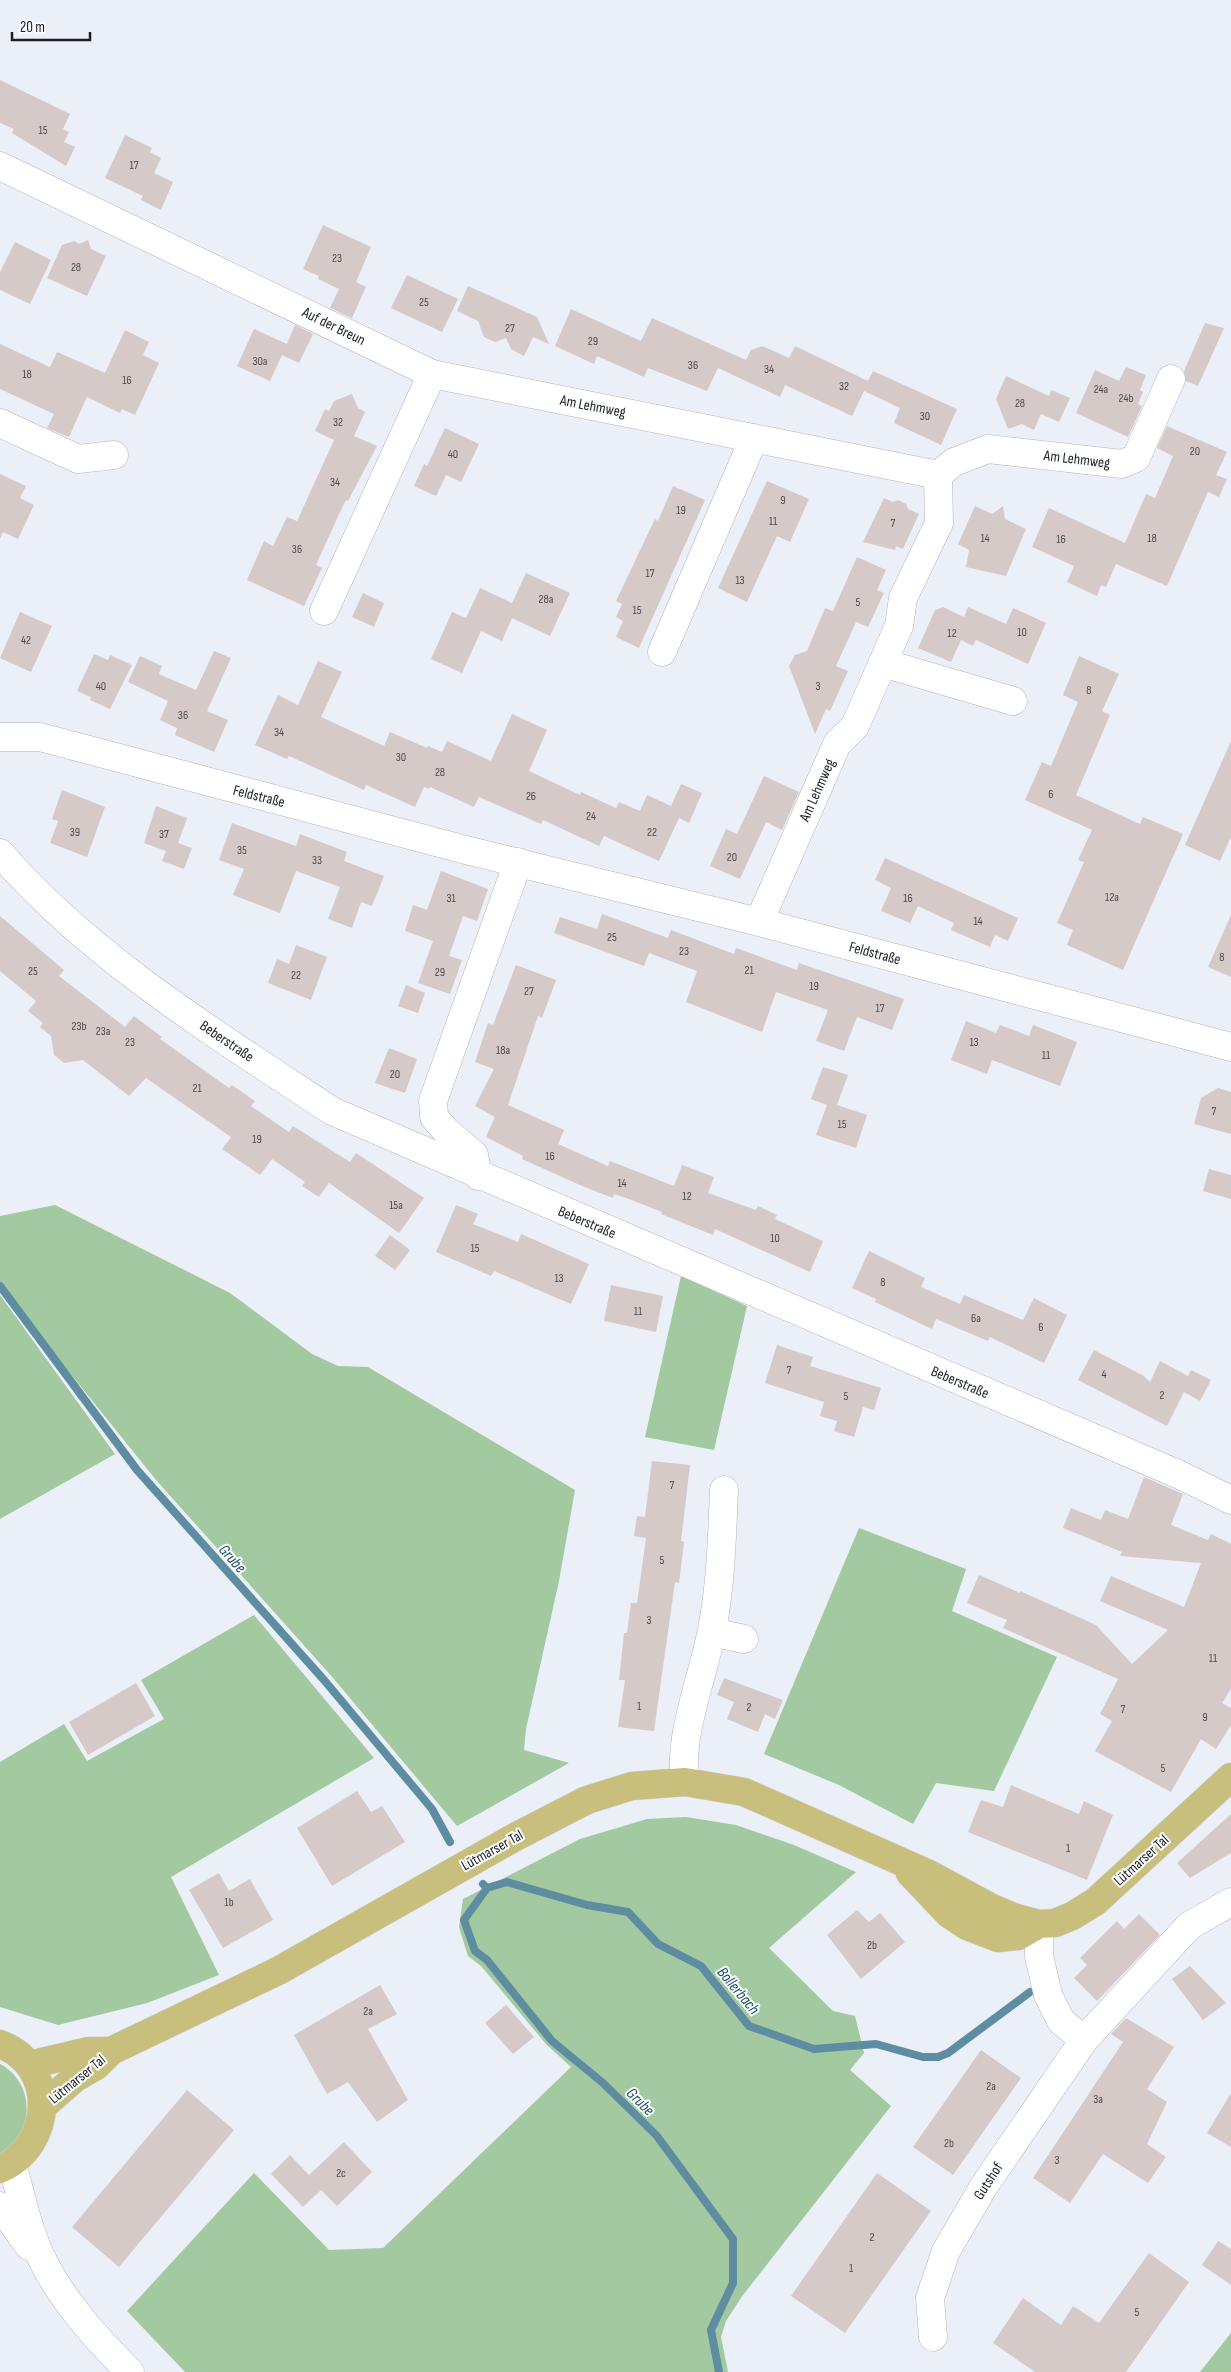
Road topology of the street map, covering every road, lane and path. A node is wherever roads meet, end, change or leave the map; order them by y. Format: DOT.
graph roads {
  1 [pos="0,166"];
  2 [pos="432,374"];
  3 [pos="1171,379"];
  4 [pos="0,422"];
  5 [pos="754,438"];
  6 [pos="114,455"];
  7 [pos="938,474"];
  8 [pos="324,611"];
  9 [pos="662,652"];
  10 [pos="882,663"];
  11 [pos="1013,700"];
  12 [pos="0,737"];
  13 [pos="0,853"];
  14 [pos="518,862"];
  15 [pos="759,922"];
  16 [pos="1231,1046"];
  17 [pos="478,1176"];
  18 [pos="724,1490"];
  19 [pos="1231,1500"];
  20 [pos="712,1632"];
  21 [pos="744,1639"];
  22 [pos="1231,1777"];
  23 [pos="686,1782"];
  24 [pos="1231,1902"];
  25 [pos="1039,1924"];
  26 [pos="1084,2040"];
  27 [pos="0,2044"];
  28 [pos="111,2051"];
  29 [pos="29,2065"];
  30 [pos="43,2106"];
  31 [pos="6,2166"];
  32 [pos="0,2206"];
  33 [pos="42,2260"];
  34 [pos="933,2337"];
  35 [pos="130,2372"];
  1 -- 2 [label="street, Auf der Breun"];
  2 -- 5 [label="street, Am Lehmweg"];
  2 -- 8 [label="street"];
  3 -- 7 [label="street, Am Lehmweg"];
  4 -- 6 [label="street"];
  5 -- 7 [label="street, Am Lehmweg"];
  5 -- 9 [label="street"];
  7 -- 10 [label="street, Am Lehmweg"];
  10 -- 11 [label="street"];
  10 -- 15 [label="street, Am Lehmweg"];
  12 -- 14 [label="street, Feldstraße"];
  13 -- 17 [label="street, Beberstraße"];
  14 -- 15 [label="street, Feldstraße"];
  14 -- 17 [label="street"];
  15 -- 16 [label="street, Feldstraße"];
  17 -- 19 [label="street, Beberstraße"];
  18 -- 20 [label="street"];
  20 -- 21 [label="street"];
  20 -- 23 [label="street"];
  22 -- 25 [label="main road, Lütmarser Tal"];
  23 -- 25 [label="main road, Lütmarser Tal"];
  23 -- 28 [label="main road, Lütmarser Tal"];
  24 -- 26 [label="street, Gutshof"];
  25 -- 26 [label="street"];
  26 -- 34 [label="street, Gutshof"];
  27 -- 29 [label="main road"];
  28 -- 29 [label="main road, Lütmarser Tal"];
  28 -- 30 [label="main road, Lütmarser Tal"];
  29 -- 30 [label="main road"];
  30 -- 31 [label="main road"];
  31 -- 33 [label="street"];
  32 -- 33 [label="street"];
  33 -- 35 [label="street"];
}
